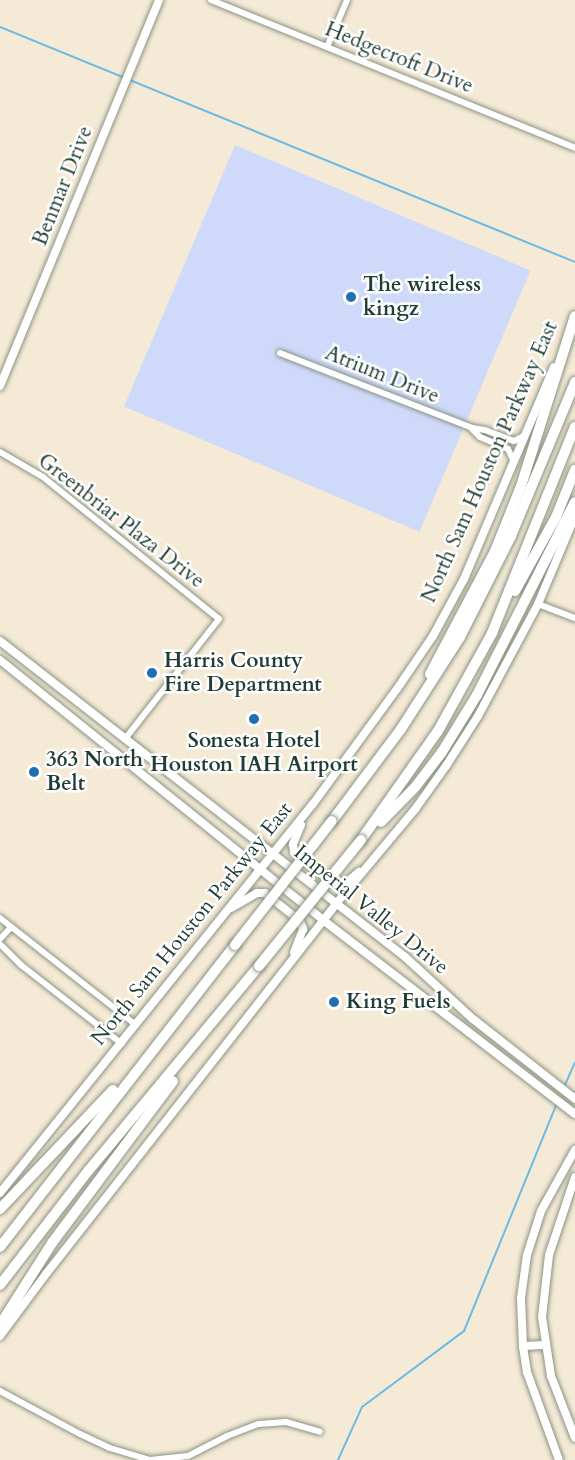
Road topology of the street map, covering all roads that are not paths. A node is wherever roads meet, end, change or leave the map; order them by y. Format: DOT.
graph roads {
  1 [pos="159,0"];
  2 [pos="211,0"];
  3 [pos="347,0"];
  4 [pos="327,47"];
  5 [pos="575,148"];
  6 [pos="575,316"];
  7 [pos="280,352"];
  8 [pos="575,382"];
  9 [pos="0,386"];
  10 [pos="575,427"];
  11 [pos="472,428"];
  12 [pos="527,434"];
  13 [pos="0,452"];
  14 [pos="514,464"];
  15 [pos="575,470"];
  16 [pos="575,502"];
  17 [pos="575,516"];
  18 [pos="538,604"];
  19 [pos="575,618"];
  20 [pos="492,633"];
  21 [pos="0,641"];
  22 [pos="0,660"];
  23 [pos="401,729"];
  24 [pos="125,740"];
  25 [pos="151,759"];
  26 [pos="141,772"];
  27 [pos="313,804"];
  28 [pos="361,840"];
  29 [pos="272,854"];
  30 [pos="369,866"];
  31 [pos="260,870"];
  32 [pos="335,905"];
  33 [pos="226,911"];
  34 [pos="0,918"];
  35 [pos="323,920"];
  36 [pos="11,927"];
  37 [pos="0,939"];
  38 [pos="0,944"];
  39 [pos="282,973"];
  40 [pos="445,993"];
  41 [pos="434,1005"];
  42 [pos="218,1017"];
  43 [pos="136,1025"];
  44 [pos="122,1044"];
  45 [pos="153,1048"];
  46 [pos="575,1100"];
  47 [pos="572,1111"];
  48 [pos="575,1150"];
  49 [pos="575,1177"];
  50 [pos="0,1193"];
  51 [pos="0,1209"];
  52 [pos="0,1247"];
  53 [pos="0,1286"];
  54 [pos="0,1325"];
  55 [pos="0,1336"];
  56 [pos="544,1345"];
  57 [pos="523,1346"];
  58 [pos="0,1391"];
  59 [pos="320,1432"];
  60 [pos="575,1438"];
  61 [pos="170,1459"];
  62 [pos="559,1460"];
  1 -- 9 [label="main road, Benmar Drive"];
  2 -- 4 [label="street, Hedgecroft Drive"];
  3 -- 4 [label="street"];
  4 -- 5 [label="street, Hedgecroft Drive"];
  6 -- 12 [label="main road, North Sam Houston Parkway East"];
  6 -- 23 [label="highway"];
  7 -- 11 [label="street, Atrium Drive"];
  8 -- 23 [label="highway, North Sam Houston Parkway East"];
  10 -- 20 [label="highway"];
  11 -- 12 [label="street, Atrium Drive"];
  11 -- 14 [label="street, Atrium Drive"];
  12 -- 14 [label="main road, North Sam Houston Parkway East"];
  13 -- 24 [label="street, Greenbriar Plaza Drive"];
  14 -- 27 [label="main road, North Sam Houston Parkway East"];
  15 -- 20 [label="highway"];
  16 -- 28 [label="highway"];
  17 -- 18 [label="main road"];
  18 -- 19 [label="street"];
  18 -- 30 [label="main road"];
  20 -- 28 [label="highway"];
  21 -- 24 [label="main road, Imperial Valley Drive"];
  22 -- 26 [label="main road, Imperial Valley Drive"];
  23 -- 45 [label="highway, North Sam Houston Parkway East, bridge"];
  24 -- 25 [label="main road, Imperial Valley Drive"];
  25 -- 26 [label="main road"];
  25 -- 29 [label="main road, Imperial Valley Drive"];
  26 -- 31 [label="main road, Imperial Valley Drive"];
  27 -- 29 [label="main road, North Sam Houston Parkway East"];
  27 -- 30 [label="main road"];
  28 -- 42 [label="highway, bridge"];
  29 -- 31 [label="main road, North Sam Houston Parkway East"];
  29 -- 32 [label="main road, Imperial Valley Drive"];
  30 -- 32 [label="main road"];
  31 -- 33 [label="main road, North Sam Houston Parkway East"];
  31 -- 35 [label="main road, Imperial Valley Drive"];
  32 -- 35 [label="main road"];
  32 -- 40 [label="main road, Imperial Valley Drive"];
  33 -- 39 [label="main road"];
  33 -- 43 [label="main road, North Sam Houston Parkway East"];
  34 -- 36 [label="street"];
  35 -- 39 [label="main road"];
  35 -- 41 [label="main road, Imperial Valley Drive"];
  36 -- 37 [label="street"];
  36 -- 43 [label="street"];
  38 -- 44 [label="street"];
  39 -- 55 [label="main road"];
  40 -- 41 [label="main road"];
  40 -- 46 [label="main road, Imperial Valley Drive"];
  41 -- 47 [label="main road, Imperial Valley Drive"];
  42 -- 53 [label="highway"];
  42 -- 54 [label="highway"];
  43 -- 44 [label="main road, North Sam Houston Parkway East"];
  44 -- 50 [label="main road, North Sam Houston Parkway East"];
  45 -- 51 [label="highway"];
  45 -- 52 [label="highway, North Sam Houston Parkway East"];
  48 -- 57 [label="main road"];
  49 -- 56 [label="main road"];
  56 -- 57 [label="main road"];
  56 -- 60 [label="main road"];
  57 -- 62 [label="main road"];
  58 -- 61 [label="street"];
  59 -- 61 [label="street"];
}
